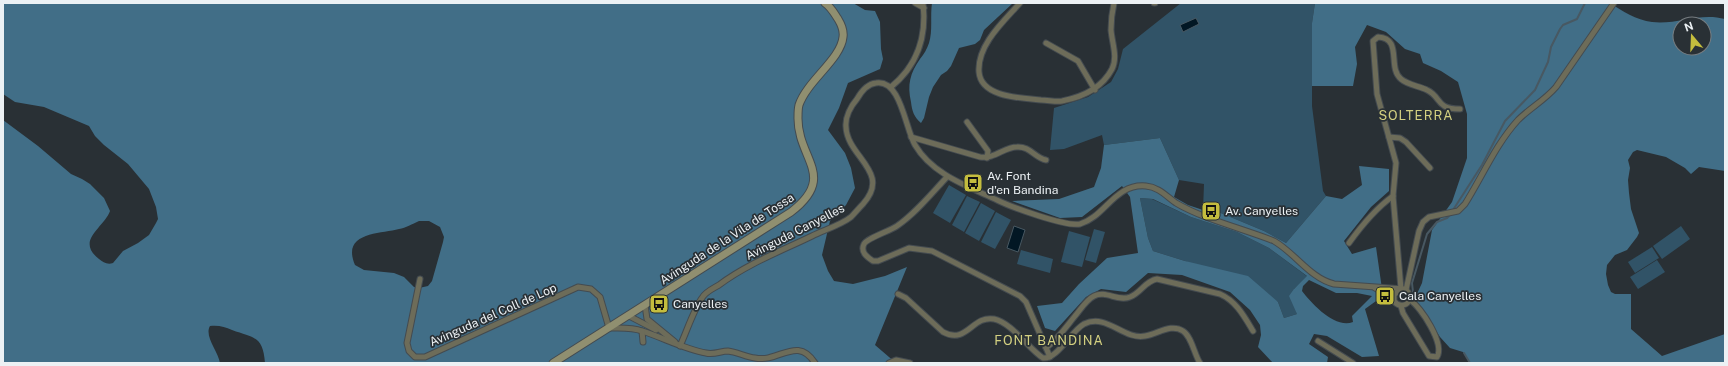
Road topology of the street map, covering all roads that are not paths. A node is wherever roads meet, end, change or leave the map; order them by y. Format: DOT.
graph roads {
  1 [pos="825,3"];
  2 [pos="915,3"];
  3 [pos="1020,3"];
  4 [pos="1114,3"];
  5 [pos="1614,3"];
  6 [pos="924,5"];
  7 [pos="1046,43"];
  8 [pos="891,87"];
  9 [pos="1095,90"];
  10 [pos="1460,109"];
  11 [pos="967,122"];
  12 [pos="911,137"];
  13 [pos="1389,137"];
  14 [pos="987,158"];
  15 [pos="1046,160"];
  16 [pos="1430,168"];
  17 [pos="947,176"];
  18 [pos="1393,196"];
  19 [pos="1349,243"];
  20 [pos="420,279"];
  21 [pos="1369,286"];
  22 [pos="1402,290"];
  23 [pos="898,294"];
  24 [pos="1393,298"];
  25 [pos="1410,300"];
  26 [pos="645,306"];
  27 [pos="1401,306"];
  28 [pos="629,316"];
  29 [pos="609,328"];
  30 [pos="642,330"];
  31 [pos="1253,331"];
  32 [pos="664,334"];
  33 [pos="1318,341"];
  34 [pos="643,342"];
  35 [pos="680,346"];
  36 [pos="1046,348"];
  37 [pos="1050,357"];
  38 [pos="553,363"];
  39 [pos="815,363"];
  40 [pos="889,363"];
  41 [pos="910,363"];
  42 [pos="1200,363"];
  43 [pos="1353,363"];
  1 -- 26 [label="main road, Avinguda de la Vila de Tossa"];
  2 -- 6 [label="street"];
  3 -- 9 [label="street"];
  4 -- 9 [label="street"];
  5 -- 22 [label="street"];
  6 -- 8 [label="street"];
  7 -- 9 [label="street"];
  8 -- 12 [label="street"];
  8 -- 35 [label="street, Avinguda Canyelles"];
  10 -- 13 [label="street"];
  11 -- 14 [label="street"];
  12 -- 14 [label="street"];
  12 -- 17 [label="street"];
  13 -- 16 [label="street"];
  13 -- 18 [label="street"];
  14 -- 15 [label="street"];
  17 -- 21 [label="street"];
  17 -- 36 [label="street"];
  18 -- 19 [label="street"];
  18 -- 22 [label="street"];
  20 -- 29 [label="street, Avinguda del Coll de Lop"];
  21 -- 22 [label="street"];
  21 -- 24 [label="street"];
  22 -- 24 [label="street"];
  22 -- 25 [label="street"];
  23 -- 37 [label="street"];
  24 -- 27 [label="street"];
  25 -- 27 [label="street"];
  25 -- 27 [label="street"];
  26 -- 28 [label="main road, Avinguda de la Vila de Tossa"];
  26 -- 32 [label="street"];
  28 -- 29 [label="main road, Avinguda de la Vila de Tossa"];
  28 -- 32 [label="street"];
  29 -- 30 [label="street"];
  29 -- 38 [label="main road, Avinguda de la Vila de Tossa"];
  30 -- 34 [label="street"];
  30 -- 35 [label="street"];
  31 -- 36 [label="street"];
  32 -- 35 [label="street"];
  33 -- 43 [label="street"];
  35 -- 39 [label="street"];
  36 -- 37 [label="street"];
  37 -- 42 [label="street"];
  40 -- 41 [label="street"];
}
